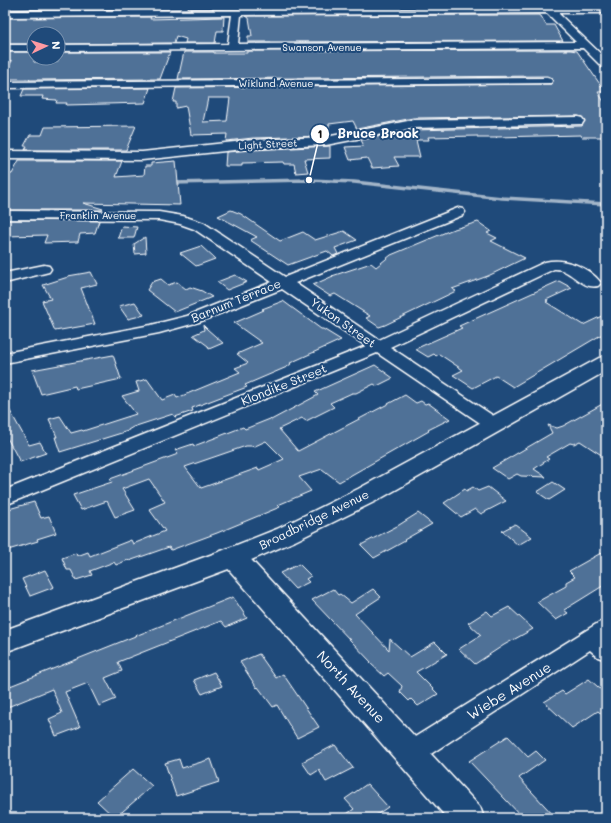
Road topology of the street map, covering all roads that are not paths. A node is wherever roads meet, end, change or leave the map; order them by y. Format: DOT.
graph roads {
  1 [pos="547,8"];
  2 [pos="606,10"];
  3 [pos="237,12"];
  4 [pos="5,14"];
  5 [pos="586,45"];
  6 [pos="233,47"];
  7 [pos="5,48"];
  8 [pos="26,48"];
  9 [pos="66,48"];
  10 [pos="606,65"];
  11 [pos="547,81"];
  12 [pos="5,85"];
  13 [pos="578,121"];
  14 [pos="5,155"];
  15 [pos="458,212"];
  16 [pos="5,215"];
  17 [pos="190,222"];
  18 [pos="44,269"];
  19 [pos="5,278"];
  20 [pos="283,282"];
  21 [pos="593,283"];
  22 [pos="377,347"];
  23 [pos="5,358"];
  24 [pos="606,362"];
  25 [pos="495,425"];
  26 [pos="5,498"];
  27 [pos="233,558"];
  28 [pos="7,636"];
  29 [pos="601,639"];
  30 [pos="411,753"];
  31 [pos="468,818"];
  1 -- 2 [label="street"];
  1 -- 3 [label="street"];
  1 -- 5 [label="street"];
  3 -- 4 [label="street"];
  3 -- 6 [label="street"];
  5 -- 6 [label="street, Swanson Avenue"];
  5 -- 10 [label="street"];
  6 -- 9 [label="street, Swanson Avenue"];
  7 -- 8 [label="street"];
  11 -- 12 [label="street, Wiklund Avenue"];
  13 -- 14 [label="street, Light Street"];
  15 -- 20 [label="street, Barnum Terrace"];
  16 -- 17 [label="street, Franklin Avenue"];
  17 -- 20 [label="street, Yukon Street"];
  18 -- 19 [label="street"];
  20 -- 22 [label="street, Yukon Street"];
  20 -- 23 [label="street, Barnum Terrace"];
  21 -- 22 [label="street, Klondike Street"];
  22 -- 25 [label="street, Yukon Street"];
  22 -- 26 [label="street, Klondike Street"];
  24 -- 25 [label="main road, Broadbridge Avenue"];
  25 -- 27 [label="main road, Broadbridge Avenue"];
  27 -- 28 [label="main road, Broadbridge Avenue"];
  27 -- 30 [label="main road, North Avenue"];
  29 -- 30 [label="street, Wiebe Avenue"];
  30 -- 31 [label="main road, North Avenue"];
}
